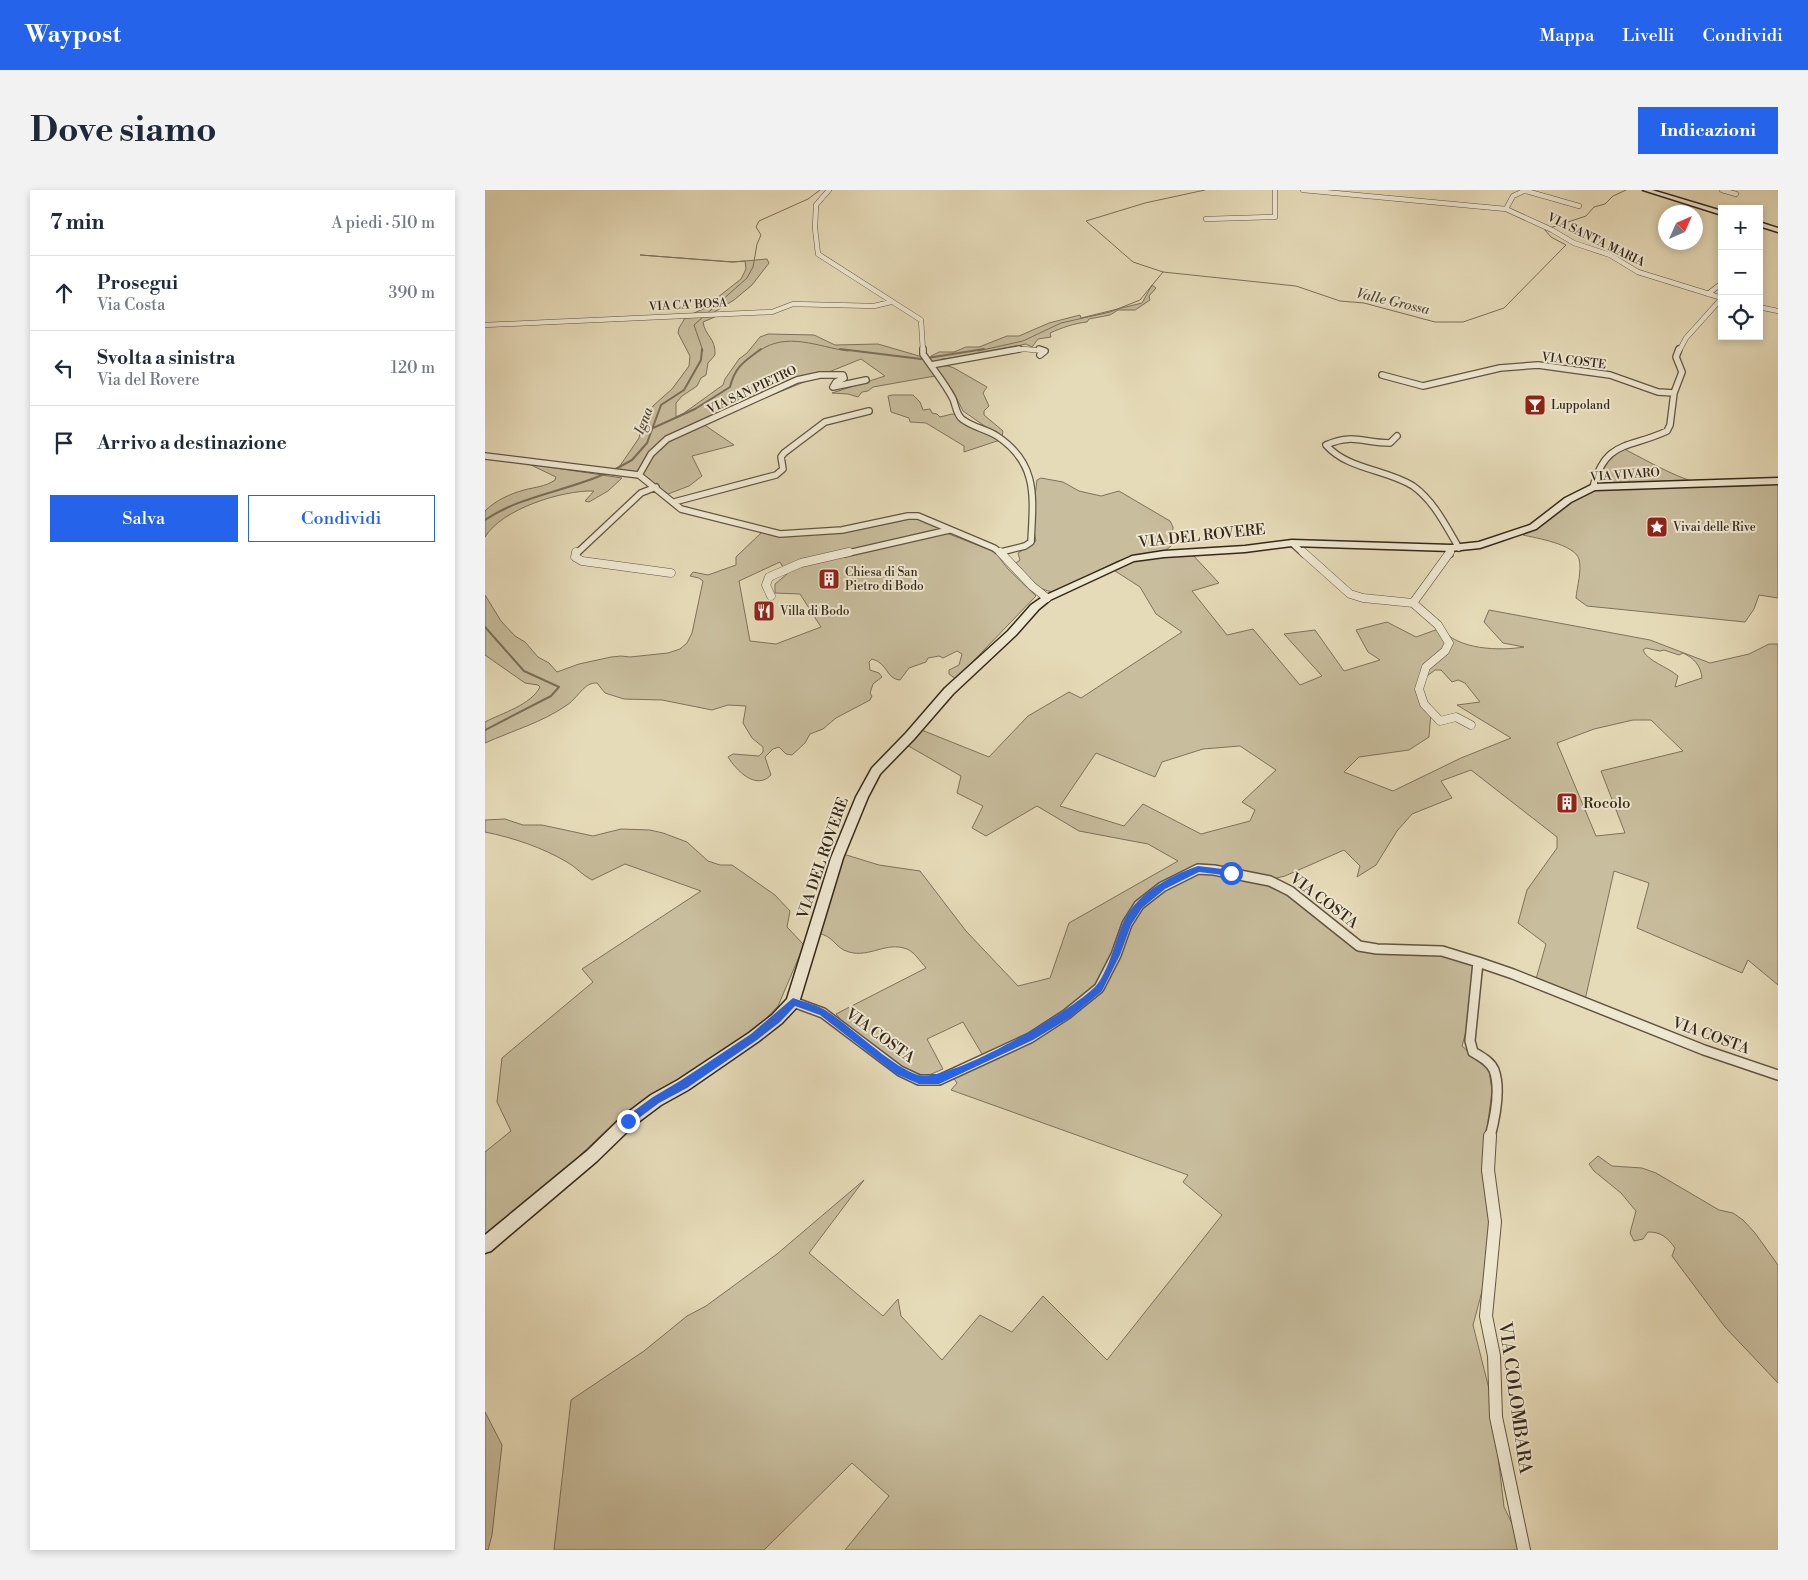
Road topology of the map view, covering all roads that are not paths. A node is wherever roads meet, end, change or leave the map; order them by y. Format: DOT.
graph roads {
  1 [pos="829,190"];
  2 [pos="1275,190"];
  3 [pos="1303,190"];
  4 [pos="1525,190"];
  5 [pos="1646,190"];
  6 [pos="1723,190"];
  7 [pos="1735,194"];
  8 [pos="1579,206"];
  9 [pos="1506,209"];
  10 [pos="1718,212"];
  11 [pos="1206,219"];
  12 [pos="1763,225"];
  13 [pos="1778,230"];
  14 [pos="1718,285"];
  15 [pos="1708,294"];
  16 [pos="1718,297"];
  17 [pos="891,302"];
  18 [pos="1718,303"];
  19 [pos="1763,308"];
  20 [pos="1778,311"];
  21 [pos="485,325"];
  22 [pos="1040,355"];
  23 [pos="928,360"];
  24 [pos="1382,376"];
  25 [pos="866,380"];
  26 [pos="1674,393"];
  27 [pos="869,411"];
  28 [pos="1397,436"];
  29 [pos="485,456"];
  30 [pos="603,471"];
  31 [pos="639,476"];
  32 [pos="1778,481"];
  33 [pos="655,487"];
  34 [pos="1593,487"];
  35 [pos="674,502"];
  36 [pos="950,530"];
  37 [pos="1292,543"];
  38 [pos="1455,548"];
  39 [pos="1001,552"];
  40 [pos="671,573"];
  41 [pos="771,596"];
  42 [pos="1047,598"];
  43 [pos="1413,604"];
  44 [pos="1471,725"];
  45 [pos="1478,962"];
  46 [pos="793,1002"];
  47 [pos="1778,1075"];
  48 [pos="485,1245"];
  49 [pos="1523,1550"];
  1 -- 17 [label="street"];
  2 -- 11 [label="street"];
  3 -- 9 [label="street, VIA SANTA MARIA"];
  4 -- 8 [label="street"];
  4 -- 9 [label="street"];
  5 -- 10 [label="street"];
  6 -- 7 [label="street"];
  9 -- 15 [label="street, VIA SANTA MARIA"];
  12 -- 13 [label="street"];
  14 -- 15 [label="street"];
  15 -- 16 [label="street, VIA SANTA MARIA"];
  17 -- 21 [label="street, VIA CA' BOSA"];
  17 -- 23 [label="street"];
  18 -- 26 [label="street"];
  19 -- 20 [label="street"];
  22 -- 23 [label="street"];
  23 -- 39 [label="street"];
  24 -- 26 [label="street, VIA COSTE"];
  25 -- 31 [label="street, VIA SAN PIETRO"];
  26 -- 34 [label="street"];
  27 -- 35 [label="street"];
  28 -- 38 [label="street"];
  29 -- 30 [label="street"];
  30 -- 31 [label="street"];
  31 -- 33 [label="street"];
  32 -- 34 [label="street, VIA VIVARO"];
  33 -- 35 [label="street"];
  33 -- 40 [label="street"];
  34 -- 38 [label="street, VIA VIVARO"];
  35 -- 36 [label="street"];
  36 -- 39 [label="street"];
  36 -- 41 [label="street"];
  37 -- 38 [label="street, VIA VIVARO"];
  37 -- 42 [label="street, VIA DEL ROVERE"];
  37 -- 43 [label="street"];
  38 -- 43 [label="street"];
  39 -- 42 [label="street"];
  42 -- 46 [label="street, VIA DEL ROVERE"];
  43 -- 44 [label="street"];
  45 -- 46 [label="street, VIA COSTA"];
  45 -- 47 [label="street, VIA COSTA"];
  45 -- 49 [label="street, VIA COLOMBARA"];
  46 -- 48 [label="street, VIA DEL ROVERE"];
}
